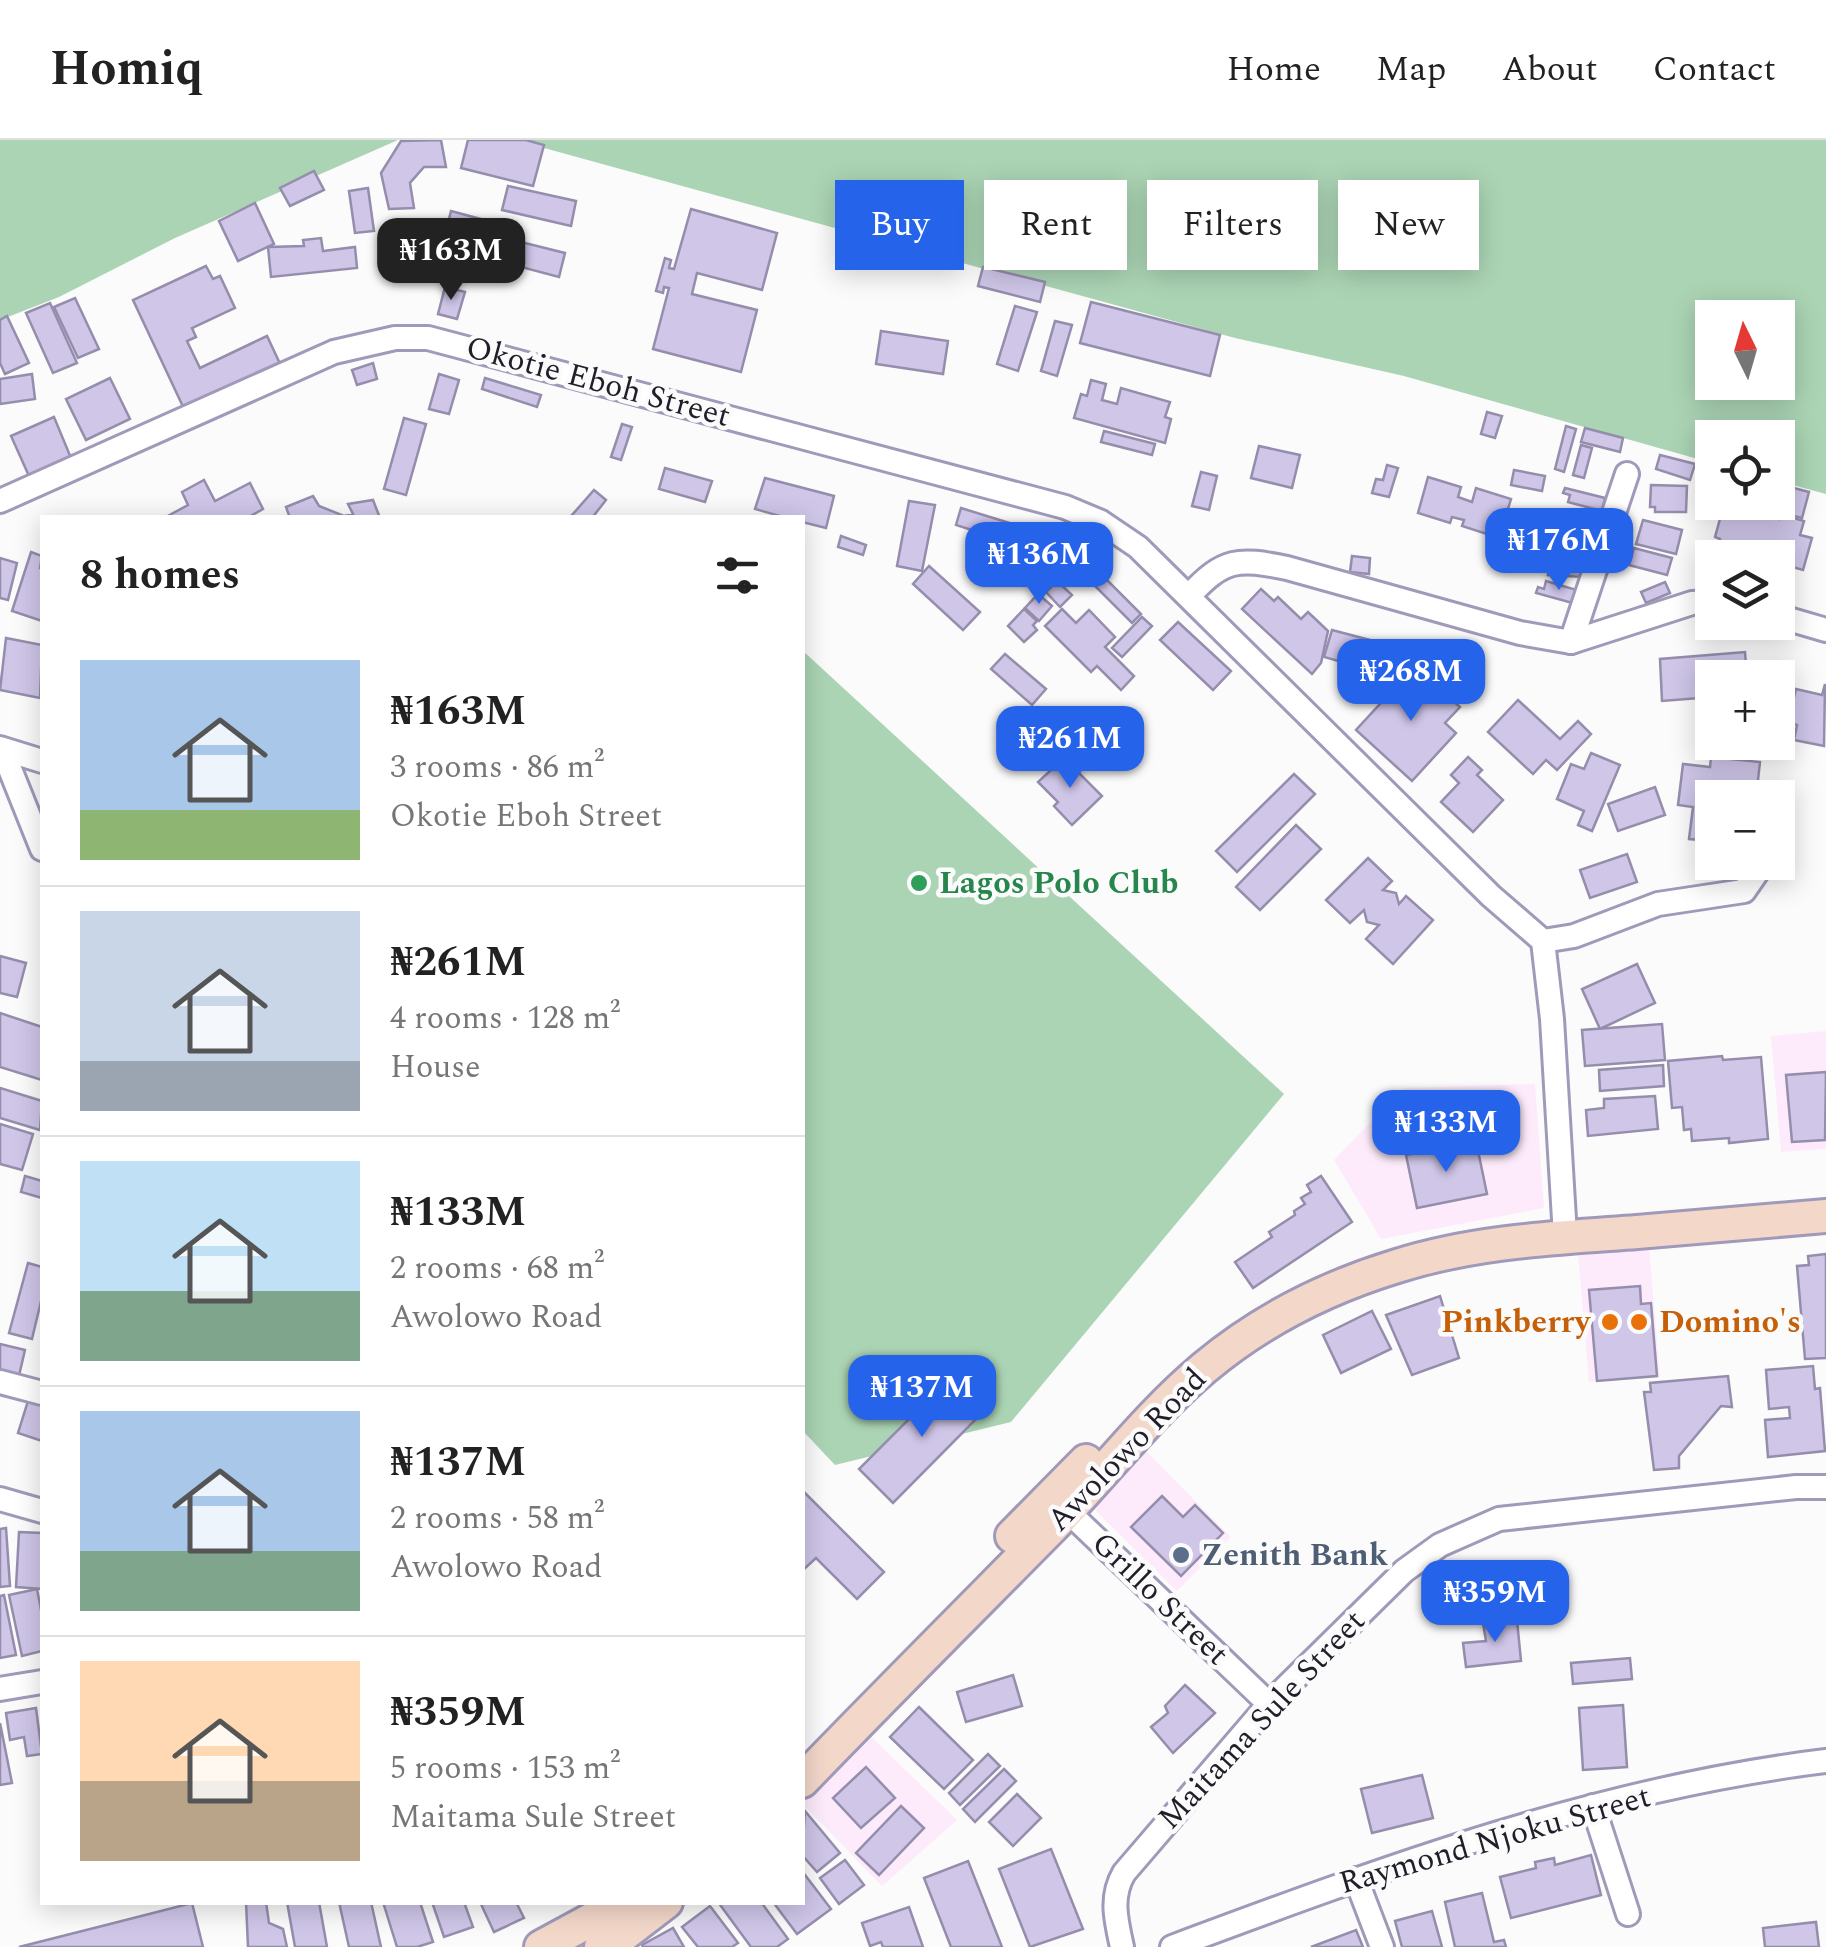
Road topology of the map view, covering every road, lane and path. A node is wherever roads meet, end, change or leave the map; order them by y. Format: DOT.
graph roads {
  1 [pos="1628,474"];
  2 [pos="0,502"];
  3 [pos="1188,596"];
  4 [pos="1695,602"];
  5 [pos="1795,621"];
  6 [pos="1826,630"];
  7 [pos="1571,642"];
  8 [pos="1,749"];
  9 [pos="40,760"];
  10 [pos="40,844"];
  11 [pos="1752,880"];
  12 [pos="1543,941"];
  13 [pos="1826,1194"];
  14 [pos="1826,1216"];
  15 [pos="1565,1227"];
  16 [pos="0,1382"];
  17 [pos="40,1392"];
  18 [pos="1826,1487"];
  19 [pos="0,1499"];
  20 [pos="1060,1503"];
  21 [pos="40,1509"];
  22 [pos="40,1682"];
  23 [pos="0,1689"];
  24 [pos="1269,1704"];
  25 [pos="805,1752"];
  26 [pos="1826,1761"];
  27 [pos="805,1778"];
  28 [pos="1593,1806"];
  29 [pos="1356,1879"];
  30 [pos="618,1905"];
  31 [pos="662,1905"];
  32 [pos="1628,1914"];
  33 [pos="541,1947"];
  34 [pos="601,1947"];
  35 [pos="1122,1947"];
  36 [pos="1172,1947"];
  37 [pos="1382,1947"];
  1 -- 7 [label="street"];
  2 -- 3 [label="street, Okotie Eboh Street"];
  3 -- 7 [label="street"];
  3 -- 12 [label="street, Okotie Eboh Street"];
  4 -- 7 [label="street"];
  5 -- 6 [label="street"];
  8 -- 9 [label="street"];
  8 -- 10 [label="street"];
  11 -- 12 [label="street"];
  12 -- 15 [label="street"];
  13 -- 15 [label="main road, Awolowo Road"];
  14 -- 15 [label="main road, Awolowo Road"];
  15 -- 20 [label="main road, Awolowo Road"];
  16 -- 17 [label="street"];
  18 -- 24 [label="street, Maitama Sule Street"];
  19 -- 21 [label="street"];
  20 -- 24 [label="street, Grillo Street"];
  20 -- 25 [label="main road, Awolowo Road"];
  20 -- 27 [label="main road, Awolowo Road"];
  22 -- 23 [label="street"];
  24 -- 35 [label="street, Maitama Sule Street"];
  26 -- 28 [label="street, Raymond Njoku Street"];
  28 -- 29 [label="street, Raymond Njoku Street"];
  28 -- 32 [label="street"];
  29 -- 36 [label="street, Raymond Njoku Street"];
  29 -- 37 [label="street"];
  30 -- 33 [label="main road"];
  31 -- 34 [label="main road"];
}
